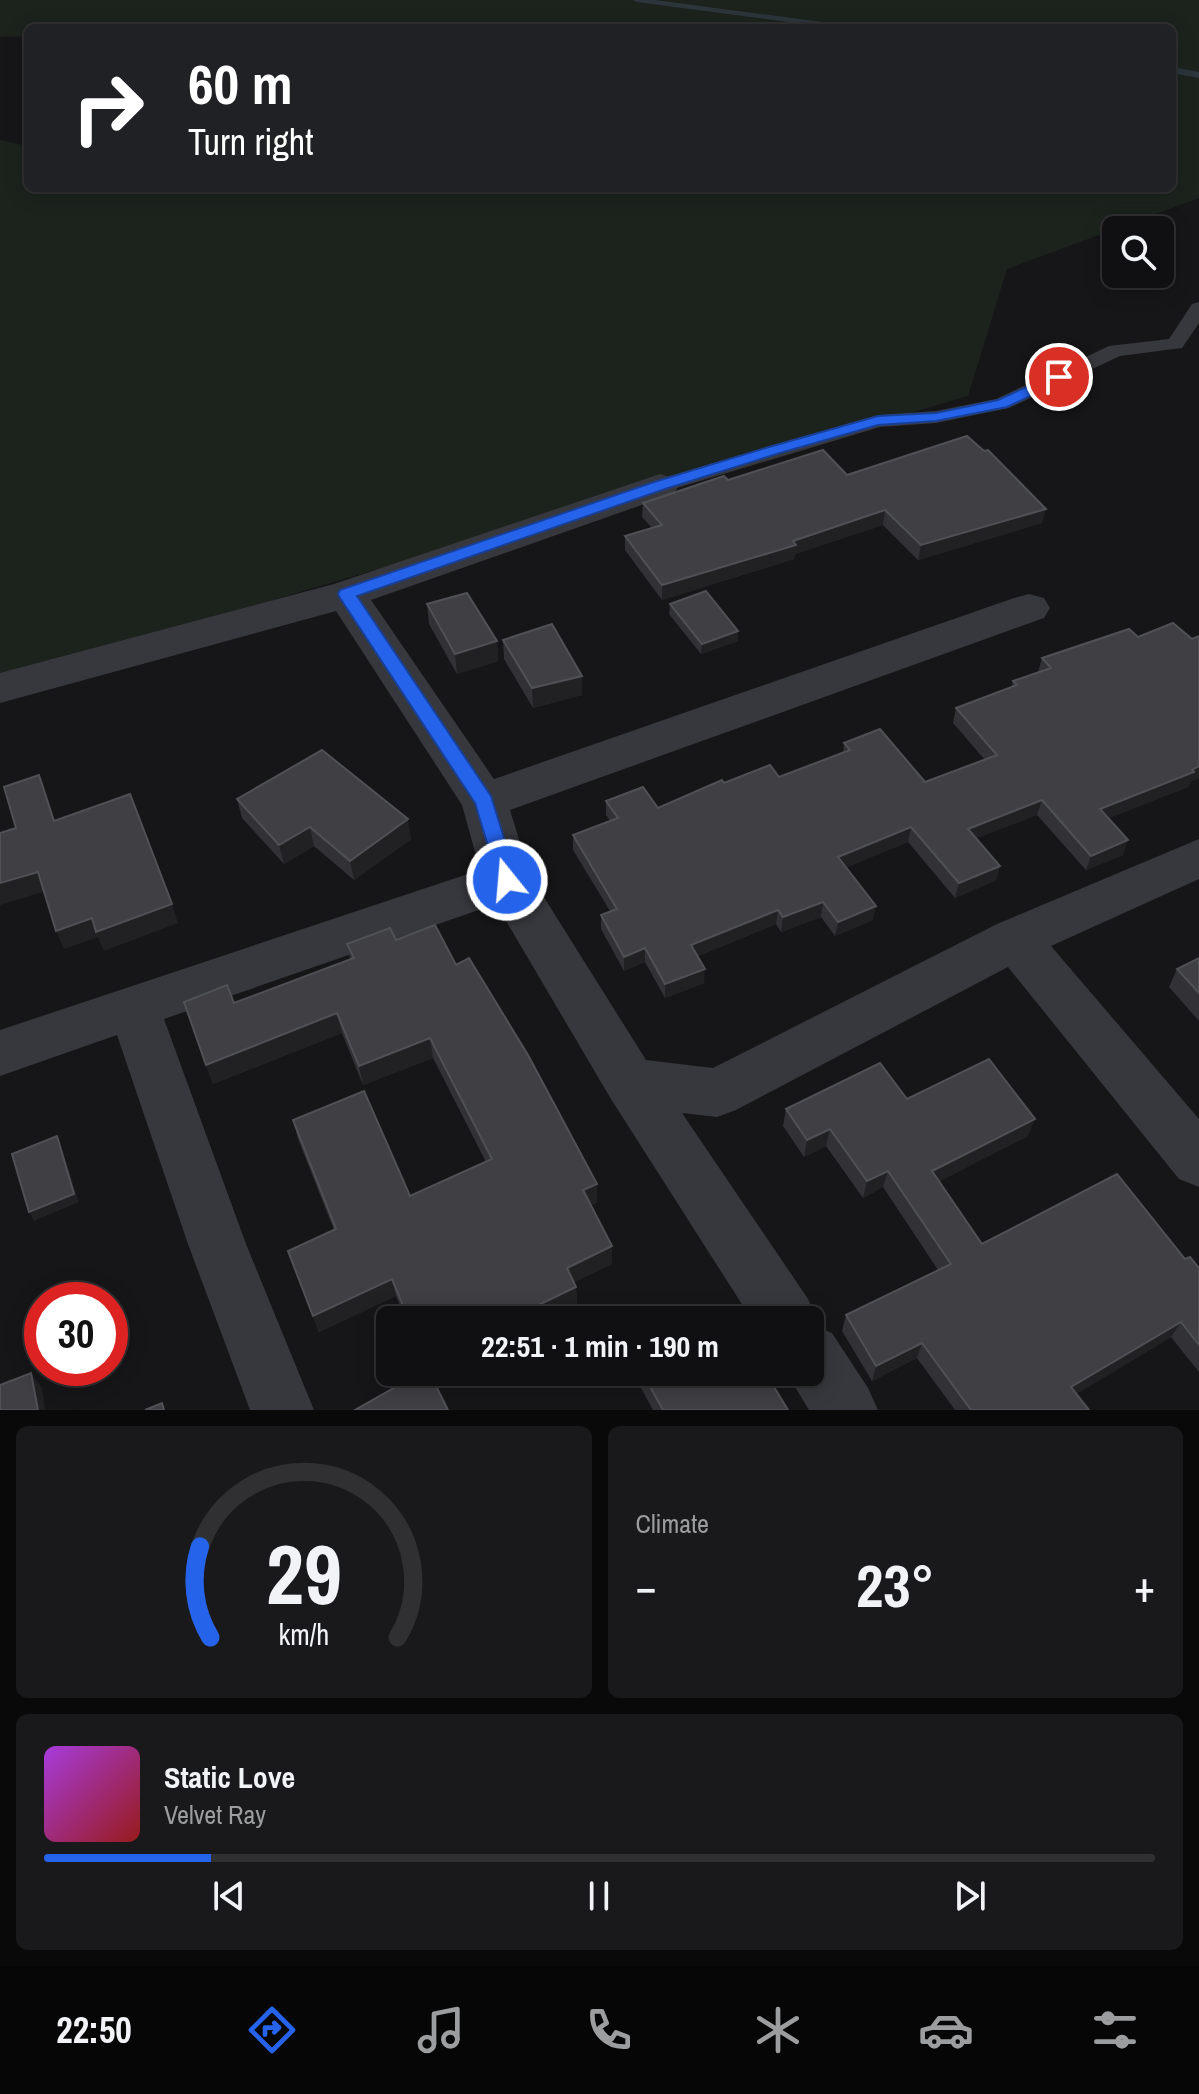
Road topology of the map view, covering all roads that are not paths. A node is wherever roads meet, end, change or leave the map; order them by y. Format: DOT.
graph roads {
  1 [pos="1199,308"];
  2 [pos="660,486"];
  3 [pos="346,594"];
  4 [pos="1029,608"];
  5 [pos="0,688"];
  6 [pos="484,801"];
  7 [pos="1199,858"];
  8 [pos="507,880"];
  9 [pos="1015,939"];
  10 [pos="135,1010"];
  11 [pos="0,1053"];
  12 [pos="630,1082"];
  13 [pos="1199,1161"];
  14 [pos="778,1306"];
  15 [pos="824,1376"];
  16 [pos="282,1410"];
  17 [pos="846,1410"];
  1 -- 2 [label="lane"];
  2 -- 3 [label="street"];
  3 -- 5 [label="street"];
  3 -- 6 [label="street"];
  4 -- 6 [label="street"];
  6 -- 8 [label="street"];
  7 -- 9 [label="street"];
  8 -- 10 [label="street"];
  8 -- 12 [label="street"];
  9 -- 12 [label="street"];
  9 -- 13 [label="street"];
  10 -- 11 [label="street"];
  10 -- 16 [label="street"];
  12 -- 14 [label="street"];
  15 -- 17 [label="street"];
}
